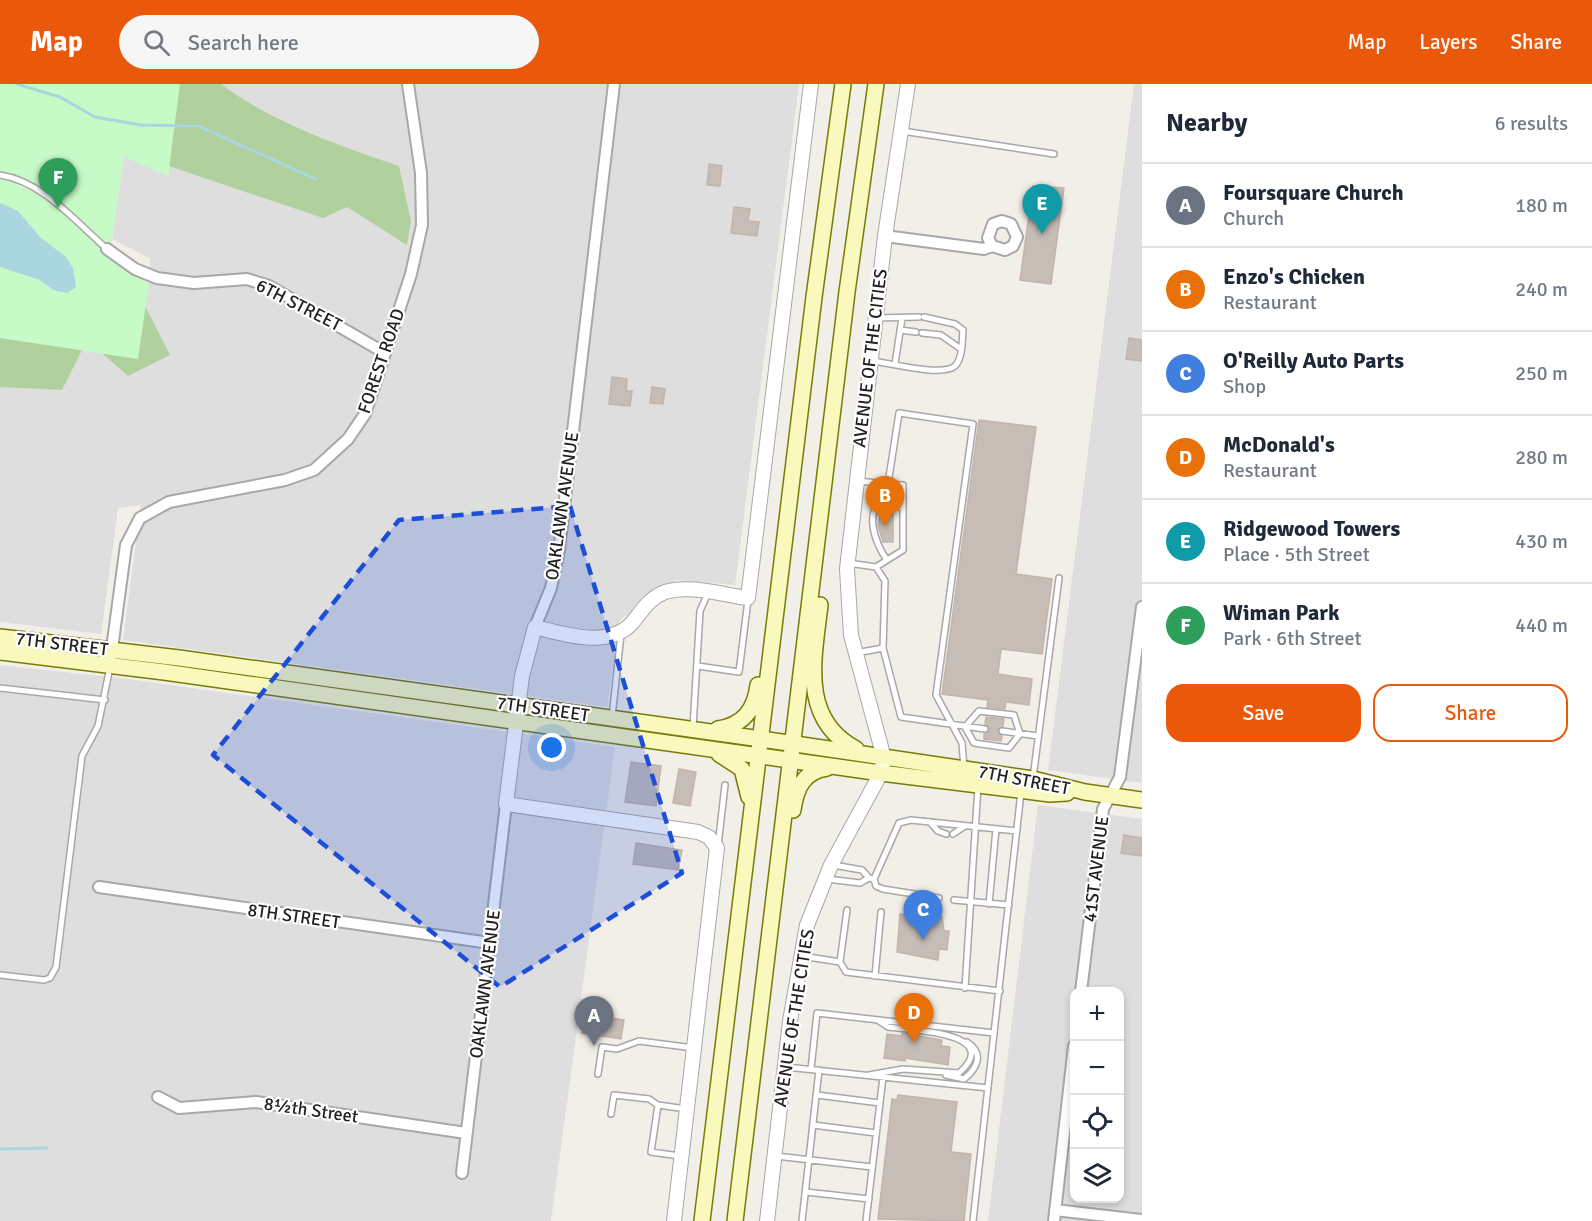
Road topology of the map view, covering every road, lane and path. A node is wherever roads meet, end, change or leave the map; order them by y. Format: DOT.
graph roads {
  1 [pos="408,84"];
  2 [pos="614,84"];
  3 [pos="810,84"];
  4 [pos="843,84"];
  5 [pos="876,84"];
  6 [pos="908,84"];
  7 [pos="900,131"];
  8 [pos="1054,154"];
  9 [pos="0,175"];
  10 [pos="885,236"];
  11 [pos="992,246"];
  12 [pos="107,249"];
  13 [pos="875,318"];
  14 [pos="902,318"];
  15 [pos="900,330"];
  16 [pos="961,349"];
  17 [pos="385,353"];
  18 [pos="870,361"];
  19 [pos="895,364"];
  20 [pos="828,453"];
  21 [pos="856,481"];
  22 [pos="888,484"];
  23 [pos="903,509"];
  24 [pos="785,538"];
  25 [pos="887,560"];
  26 [pos="847,563"];
  27 [pos="876,567"];
  28 [pos="1059,578"];
  29 [pos="708,593"];
  30 [pos="748,598"];
  31 [pos="1142,607"];
  32 [pos="535,627"];
  33 [pos="621,632"];
  34 [pos="0,637"];
  35 [pos="883,648"];
  36 [pos="0,652"];
  37 [pos="856,653"];
  38 [pos="111,658"];
  39 [pos="698,666"];
  40 [pos="0,688"];
  41 [pos="105,700"];
  42 [pos="518,705"];
  43 [pos="611,718"];
  44 [pos="517,721"];
  45 [pos="951,725"];
  46 [pos="965,726"];
  47 [pos="985,729"];
  48 [pos="699,730"];
  49 [pos="1002,731"];
  50 [pos="1020,734"];
  51 [pos="1038,736"];
  52 [pos="760,739"];
  53 [pos="792,743"];
  54 [pos="675,744"];
  55 [pos="759,755"];
  56 [pos="790,760"];
  57 [pos="878,762"];
  58 [pos="840,766"];
  59 [pos="964,769"];
  60 [pos="1033,779"];
  61 [pos="725,785"];
  62 [pos="978,785"];
  63 [pos="1022,791"];
  64 [pos="1085,792"];
  65 [pos="1110,796"];
  66 [pos="1142,800"];
  67 [pos="506,804"];
  68 [pos="751,820"];
  69 [pos="930,822"];
  70 [pos="965,826"];
  71 [pos="977,827"];
  72 [pos="996,829"];
  73 [pos="1017,831"];
  74 [pos="946,834"];
  75 [pos="953,834"];
  76 [pos="717,854"];
  77 [pos="831,865"];
  78 [pos="872,878"];
  79 [pos="825,879"];
  80 [pos="99,887"];
  81 [pos="939,898"];
  82 [pos="954,900"];
  83 [pos="971,902"];
  84 [pos="989,904"];
  85 [pos="1009,905"];
  86 [pos="847,910"];
  87 [pos="881,912"];
  88 [pos="490,943"];
  89 [pos="800,956"];
  90 [pos="840,962"];
  91 [pos="0,975"];
  92 [pos="765,975"];
  93 [pos="876,976"];
  94 [pos="1082,987"];
  95 [pos="965,988"];
  96 [pos="1000,991"];
  97 [pos="875,1019"];
  98 [pos="994,1033"];
  99 [pos="966,1041"];
  100 [pos="695,1048"];
  101 [pos="785,1066"];
  102 [pos="811,1069"];
  103 [pos="819,1070"];
  104 [pos="942,1073"];
  105 [pos="598,1074"];
  106 [pos="869,1075"];
  107 [pos="883,1077"];
  108 [pos="1070,1080"];
  109 [pos="988,1088"];
  110 [pos="817,1095"];
  111 [pos="158,1097"];
  112 [pos="880,1103"];
  113 [pos="658,1105"];
  114 [pos="688,1110"];
  115 [pos="611,1114"];
  116 [pos="813,1125"];
  117 [pos="466,1133"];
  118 [pos="876,1133"];
  119 [pos="682,1156"];
  120 [pos="774,1156"];
  121 [pos="809,1160"];
  122 [pos="872,1167"];
  123 [pos="462,1173"];
  124 [pos="806,1192"];
  125 [pos="868,1199"];
  126 [pos="1054,1215"];
  127 [pos="1142,1220"];
  128 [pos="674,1221"];
  129 [pos="702,1221"];
  130 [pos="735,1221"];
  131 [pos="766,1221"];
  132 [pos="802,1221"];
  133 [pos="866,1221"];
  134 [pos="973,1221"];
  1 -- 17 [label="street, FOREST ROAD"];
  2 -- 32 [label="street, OAKLAWN AVENUE"];
  3 -- 30 [label="street"];
  4 -- 24 [label="main road"];
  5 -- 20 [label="main road, AVENUE OF THE CITIES"];
  6 -- 7 [label="street, AVENUE OF THE CITIES"];
  7 -- 8 [label="lane"];
  7 -- 10 [label="street, AVENUE OF THE CITIES"];
  9 -- 12 [label="lane"];
  10 -- 11 [label="street"];
  10 -- 13 [label="street, AVENUE OF THE CITIES"];
  12 -- 17 [label="street, 6TH STREET"];
  13 -- 14 [label="lane"];
  13 -- 18 [label="street, AVENUE OF THE CITIES"];
  14 -- 15 [label="lane"];
  14 -- 16 [label="lane"];
  15 -- 16 [label="lane"];
  15 -- 19 [label="lane"];
  16 -- 19 [label="lane"];
  17 -- 38 [label="street, FOREST ROAD"];
  18 -- 19 [label="lane"];
  18 -- 21 [label="street, AVENUE OF THE CITIES"];
  20 -- 53 [label="main road, AVENUE OF THE CITIES"];
  20 -- 57 [label="main road"];
  21 -- 22 [label="lane"];
  21 -- 26 [label="street, AVENUE OF THE CITIES"];
  22 -- 23 [label="lane"];
  22 -- 45 [label="lane"];
  23 -- 25 [label="lane"];
  23 -- 25 [label="lane"];
  24 -- 48 [label="main road"];
  24 -- 52 [label="main road"];
  25 -- 27 [label="lane"];
  26 -- 27 [label="lane"];
  26 -- 37 [label="street, AVENUE OF THE CITIES"];
  27 -- 35 [label="lane"];
  28 -- 51 [label="lane"];
  29 -- 30 [label="street"];
  29 -- 33 [label="street"];
  29 -- 39 [label="lane"];
  30 -- 39 [label="lane"];
  31 -- 65 [label="street, 41ST AVENUE"];
  32 -- 33 [label="street"];
  32 -- 42 [label="street, OAKLAWN AVENUE"];
  33 -- 43 [label="lane"];
  34 -- 38 [label="main road, 7TH STREET"];
  35 -- 37 [label="lane"];
  35 -- 45 [label="lane"];
  36 -- 38 [label="main road, 7TH STREET"];
  37 -- 57 [label="street, AVENUE OF THE CITIES"];
  38 -- 41 [label="lane"];
  38 -- 42 [label="main road, 7TH STREET"];
  38 -- 44 [label="main road, 7TH STREET"];
  39 -- 48 [label="lane"];
  40 -- 41 [label="lane"];
  41 -- 91 [label="lane"];
  42 -- 43 [label="main road, 7TH STREET"];
  42 -- 44 [label="street, OAKLAWN AVENUE"];
  43 -- 48 [label="main road, 7TH STREET"];
  44 -- 54 [label="main road, 7TH STREET"];
  44 -- 67 [label="street, OAKLAWN AVENUE"];
  45 -- 46 [label="lane"];
  45 -- 59 [label="lane"];
  46 -- 47 [label="lane"];
  46 -- 50 [label="lane"];
  46 -- 50 [label="lane"];
  48 -- 52 [label="main road, 7TH STREET"];
  49 -- 50 [label="lane"];
  50 -- 51 [label="lane"];
  51 -- 60 [label="lane"];
  52 -- 53 [label="main road, 7TH STREET"];
  52 -- 55 [label="main road"];
  53 -- 56 [label="main road, AVENUE OF THE CITIES"];
  53 -- 57 [label="main road, 7TH STREET"];
  54 -- 55 [label="main road, 7TH STREET"];
  54 -- 68 [label="main road"];
  55 -- 56 [label="main road, 7TH STREET"];
  55 -- 68 [label="main road"];
  56 -- 58 [label="main road, 7TH STREET"];
  56 -- 92 [label="main road, AVENUE OF THE CITIES"];
  57 -- 58 [label="main road, 7TH STREET"];
  57 -- 59 [label="main road, 7TH STREET"];
  57 -- 62 [label="main road, 7TH STREET"];
  57 -- 77 [label="street, AVENUE OF THE CITIES"];
  58 -- 92 [label="main road"];
  59 -- 60 [label="main road, 7TH STREET"];
  60 -- 64 [label="main road, 7TH STREET"];
  61 -- 76 [label="lane"];
  62 -- 63 [label="main road, 7TH STREET"];
  62 -- 71 [label="lane"];
  63 -- 64 [label="main road, 7TH STREET"];
  63 -- 73 [label="lane"];
  64 -- 65 [label="main road, 7TH STREET"];
  65 -- 66 [label="main road, 7TH STREET"];
  65 -- 94 [label="street, 41ST AVENUE"];
  67 -- 76 [label="street"];
  67 -- 88 [label="street, OAKLAWN AVENUE"];
  68 -- 129 [label="main road"];
  69 -- 70 [label="lane"];
  69 -- 74 [label="lane"];
  69 -- 78 [label="lane"];
  70 -- 71 [label="lane"];
  70 -- 75 [label="lane"];
  71 -- 72 [label="lane"];
  71 -- 83 [label="lane"];
  72 -- 73 [label="lane"];
  72 -- 84 [label="lane"];
  73 -- 85 [label="lane"];
  76 -- 100 [label="street"];
  77 -- 78 [label="lane"];
  77 -- 79 [label="street, AVENUE OF THE CITIES"];
  78 -- 79 [label="lane"];
  78 -- 81 [label="lane"];
  79 -- 89 [label="street, AVENUE OF THE CITIES"];
  80 -- 88 [label="street, 8TH STREET"];
  82 -- 83 [label="lane"];
  83 -- 84 [label="lane"];
  83 -- 95 [label="lane"];
  84 -- 85 [label="lane"];
  85 -- 96 [label="lane"];
  86 -- 90 [label="lane"];
  87 -- 93 [label="lane"];
  88 -- 117 [label="street, OAKLAWN AVENUE"];
  89 -- 90 [label="lane"];
  89 -- 101 [label="street, AVENUE OF THE CITIES"];
  90 -- 93 [label="lane"];
  92 -- 130 [label="main road, AVENUE OF THE CITIES"];
  93 -- 95 [label="lane"];
  95 -- 96 [label="lane"];
  96 -- 98 [label="lane"];
  97 -- 98 [label="lane"];
  97 -- 99 [label="lane"];
  97 -- 102 [label="lane"];
  98 -- 109 [label="lane"];
  99 -- 104 [label="lane"];
  99 -- 104 [label="lane"];
  100 -- 105 [label="lane"];
  100 -- 114 [label="street"];
  101 -- 102 [label="lane"];
  101 -- 120 [label="street, AVENUE OF THE CITIES"];
  102 -- 103 [label="lane"];
  103 -- 106 [label="lane"];
  103 -- 110 [label="lane"];
  104 -- 106 [label="lane"];
  106 -- 107 [label="lane"];
  107 -- 109 [label="lane"];
  107 -- 112 [label="lane"];
  108 -- 126 [label="street"];
  109 -- 134 [label="lane"];
  110 -- 112 [label="lane"];
  110 -- 116 [label="lane"];
  111 -- 117 [label="street, 8½th Street"];
  112 -- 118 [label="lane"];
  113 -- 114 [label="lane"];
  113 -- 115 [label="lane"];
  113 -- 119 [label="lane"];
  114 -- 119 [label="street"];
  116 -- 118 [label="lane"];
  116 -- 121 [label="lane"];
  117 -- 123 [label="street, OAKLAWN AVENUE"];
  118 -- 122 [label="lane"];
  119 -- 128 [label="street"];
  120 -- 121 [label="lane"];
  120 -- 131 [label="street, AVENUE OF THE CITIES"];
  121 -- 122 [label="lane"];
  121 -- 124 [label="lane"];
  122 -- 125 [label="lane"];
  124 -- 125 [label="lane"];
  124 -- 132 [label="lane"];
  125 -- 133 [label="lane"];
  126 -- 127 [label="street"];
}
